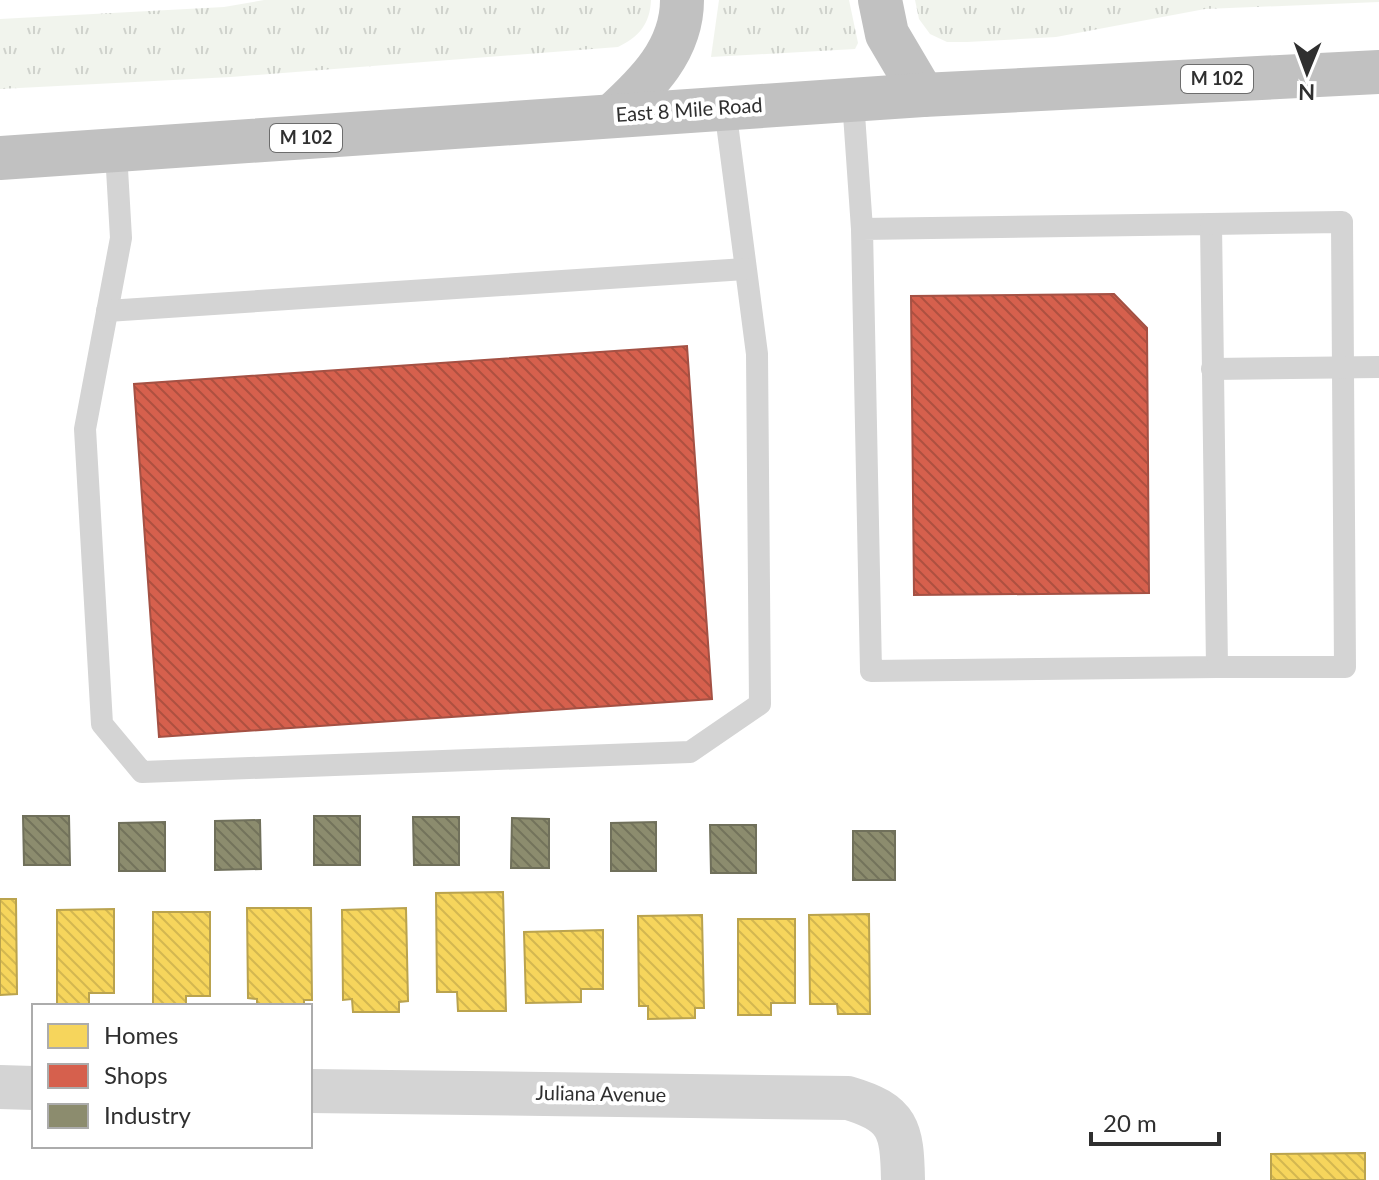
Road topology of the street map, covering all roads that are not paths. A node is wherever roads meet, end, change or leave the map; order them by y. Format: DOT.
graph roads {
  1 [pos="682,0"];
  2 [pos="880,0"];
  3 [pos="1379,72"];
  4 [pos="923,95"];
  5 [pos="853,100"];
  6 [pos="725,108"];
  7 [pos="613,115"];
  8 [pos="116,152"];
  9 [pos="0,158"];
  10 [pos="1211,224"];
  11 [pos="862,229"];
  12 [pos="745,269"];
  13 [pos="107,311"];
  14 [pos="1342,367"];
  15 [pos="1379,367"];
  16 [pos="1212,369"];
  17 [pos="1217,667"];
  18 [pos="0,1087"];
  19 [pos="32,1088"];
  20 [pos="312,1091"];
  21 [pos="903,1180"];
  1 -- 7 [label="highway"];
  2 -- 4 [label="highway"];
  3 -- 4 [label="highway, East 8 Mile Road / M 102"];
  4 -- 5 [label="highway, East 8 Mile Road / M 102"];
  5 -- 6 [label="highway, East 8 Mile Road / M 102"];
  5 -- 11 [label="lane"];
  6 -- 7 [label="highway, East 8 Mile Road / M 102"];
  6 -- 12 [label="lane"];
  7 -- 8 [label="highway, East 8 Mile Road / M 102"];
  8 -- 9 [label="highway, East 8 Mile Road / M 102"];
  8 -- 13 [label="lane"];
  10 -- 11 [label="lane"];
  10 -- 14 [label="lane"];
  10 -- 16 [label="lane"];
  11 -- 17 [label="lane"];
  12 -- 13 [label="lane"];
  12 -- 13 [label="lane"];
  14 -- 15 [label="lane"];
  14 -- 16 [label="lane"];
  14 -- 17 [label="lane"];
  16 -- 17 [label="lane"];
  18 -- 19 [label="street"];
  20 -- 21 [label="street, Juliana Avenue"];
}
